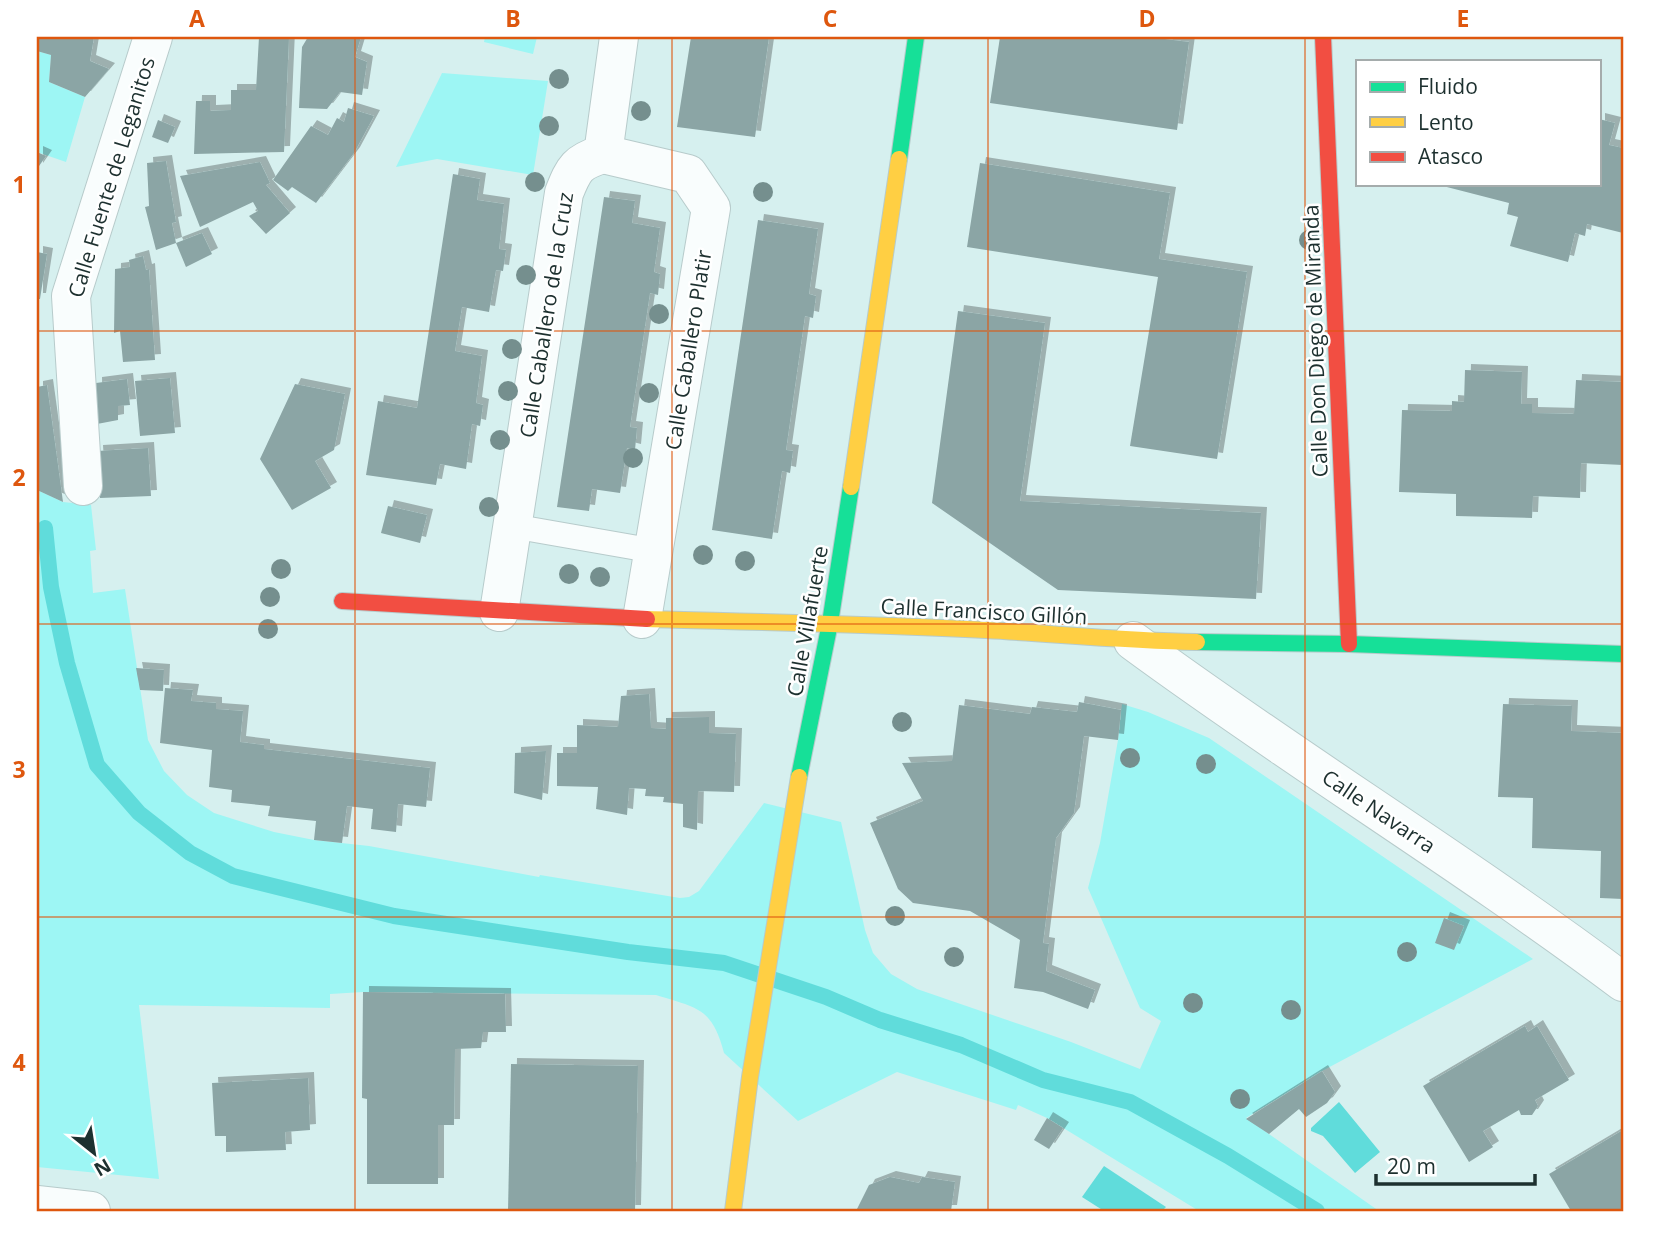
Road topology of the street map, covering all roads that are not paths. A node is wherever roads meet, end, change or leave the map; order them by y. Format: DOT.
graph roads {
  1 [pos="153,37"];
  2 [pos="619,37"];
  3 [pos="916,37"];
  4 [pos="1323,37"];
  5 [pos="604,154"];
  6 [pos="83,486"];
  7 [pos="512,526"];
  8 [pos="655,551"];
  9 [pos="342,601"];
  10 [pos="499,612"];
  11 [pos="642,618"];
  12 [pos="830,623"];
  13 [pos="1133,641"];
  14 [pos="1349,643"];
  15 [pos="1623,654"];
  16 [pos="1623,982"];
  17 [pos="37,1205"];
  18 [pos="91,1211"];
  19 [pos="733,1211"];
  1 -- 6 [label="street, Calle Fuente de Leganitos"];
  2 -- 5 [label="street"];
  3 -- 12 [label="street, Calle Villafuerte"];
  4 -- 14 [label="street, Calle Don Diego de Miranda"];
  5 -- 7 [label="street, Calle Caballero de la Cruz"];
  5 -- 8 [label="street, Calle Caballero Platir"];
  7 -- 8 [label="lane"];
  7 -- 10 [label="street, Calle Caballero de la Cruz"];
  8 -- 11 [label="street, Calle Caballero Platir"];
  9 -- 10 [label="street, Calle Francisco Gillón"];
  10 -- 11 [label="street, Calle Francisco Gillón"];
  11 -- 12 [label="street, Calle Francisco Gillón"];
  12 -- 13 [label="street, Calle Francisco Gillón"];
  12 -- 19 [label="street, Calle Villafuerte"];
  13 -- 14 [label="street, Calle Francisco Gillón"];
  13 -- 16 [label="street, Calle Navarra"];
  14 -- 15 [label="street, Calle Francisco Gillón"];
  17 -- 18 [label="street"];
}
